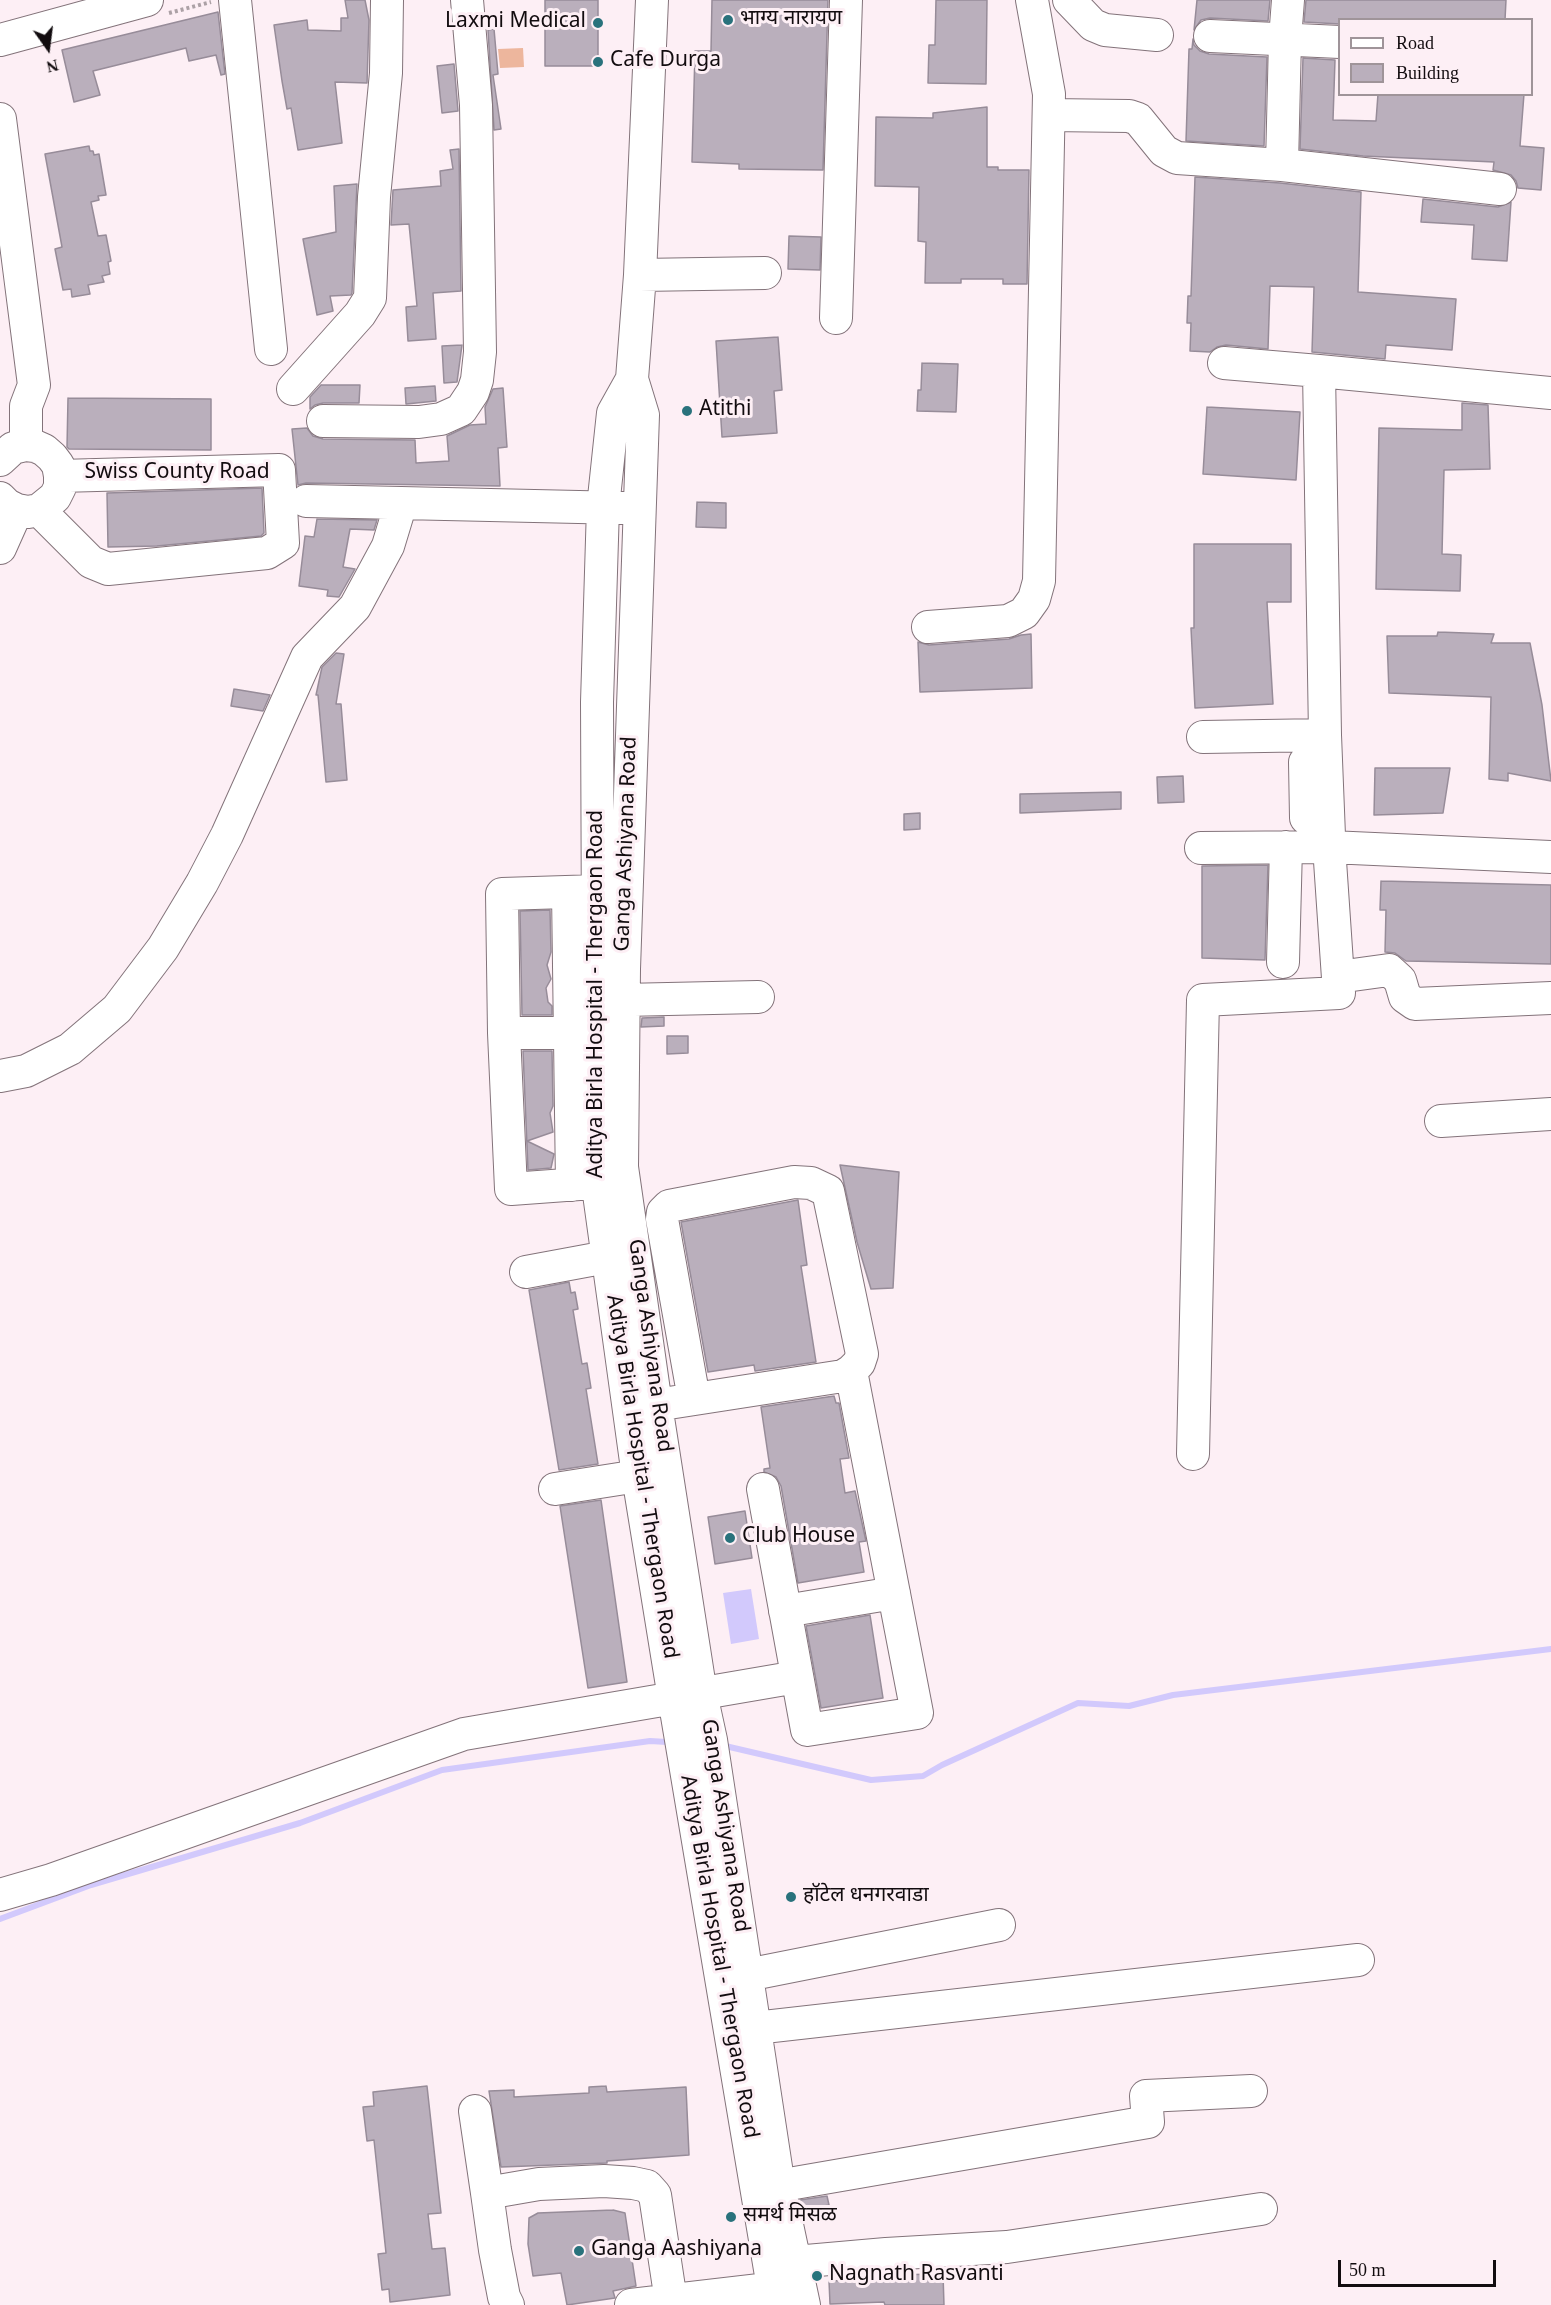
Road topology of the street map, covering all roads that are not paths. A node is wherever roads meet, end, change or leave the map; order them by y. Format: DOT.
graph roads {
  1 [pos="67,0"];
  2 [pos="147,0"];
  3 [pos="234,0"];
  4 [pos="387,0"];
  5 [pos="467,0"];
  6 [pos="652,0"];
  7 [pos="846,0"];
  8 [pos="1032,0"];
  9 [pos="1070,0"];
  10 [pos="1288,0"];
  11 [pos="0,18"];
  12 [pos="1157,35"];
  13 [pos="1210,36"];
  14 [pos="1285,39"];
  15 [pos="0,40"];
  16 [pos="1338,42"];
  17 [pos="1049,115"];
  18 [pos="0,118"];
  19 [pos="1282,165"];
  20 [pos="1500,189"];
  21 [pos="0,252"];
  22 [pos="765,273"];
  23 [pos="640,275"];
  24 [pos="836,318"];
  25 [pos="271,349"];
  26 [pos="1224,363"];
  27 [pos="1319,371"];
  28 [pos="632,379"];
  29 [pos="293,389"];
  30 [pos="1551,393"];
  31 [pos="30,396"];
  32 [pos="323,421"];
  33 [pos="13,453"];
  34 [pos="60,476"];
  35 [pos="306,501"];
  36 [pos="401,503"];
  37 [pos="19,506"];
  38 [pos="603,507"];
  39 [pos="639,508"];
  40 [pos="0,548"];
  41 [pos="928,627"];
  42 [pos="1315,734"];
  43 [pos="1203,737"];
  44 [pos="1306,818"];
  45 [pos="1286,847"];
  46 [pos="1330,847"];
  47 [pos="1201,848"];
  48 [pos="1551,857"];
  49 [pos="583,892"];
  50 [pos="1283,962"];
  51 [pos="1338,985"];
  52 [pos="758,997"];
  53 [pos="1551,998"];
  54 [pos="623,1000"];
  55 [pos="596,1033"];
  56 [pos="504,1034"];
  57 [pos="0,1076"];
  58 [pos="1551,1114"];
  59 [pos="1441,1121"];
  60 [pos="584,1184"];
  61 [pos="607,1257"];
  62 [pos="526,1272"];
  63 [pos="851,1371"];
  64 [pos="694,1399"];
  65 [pos="643,1407"];
  66 [pos="1193,1454"];
  67 [pos="638,1476"];
  68 [pos="555,1489"];
  69 [pos="763,1490"];
  70 [pos="894,1593"];
  71 [pos="785,1611"];
  72 [pos="797,1677"];
  73 [pos="687,1696"];
  74 [pos="0,1895"];
  75 [pos="999,1925"];
  76 [pos="1358,1960"];
  77 [pos="747,1975"];
  78 [pos="755,2028"];
  79 [pos="1251,2091"];
  80 [pos="475,2111"];
  81 [pos="767,2188"];
  82 [pos="487,2193"];
  83 [pos="1261,2209"];
  84 [pos="790,2294"];
  85 [pos="671,2301"];
  86 [pos="508,2305"];
  87 [pos="631,2305"];
  1 -- 11 [label="street"];
  2 -- 15 [label="street"];
  3 -- 25 [label="street"];
  4 -- 29 [label="street"];
  5 -- 32 [label="street"];
  6 -- 23 [label="street, Aditya Birla Hospital - Thergaon Road"];
  7 -- 24 [label="street"];
  8 -- 17 [label="street"];
  9 -- 12 [label="street"];
  10 -- 14 [label="street"];
  13 -- 14 [label="street"];
  14 -- 16 [label="street"];
  14 -- 19 [label="street"];
  17 -- 19 [label="street"];
  17 -- 41 [label="street"];
  18 -- 31 [label="street"];
  19 -- 20 [label="street"];
  21 -- 31 [label="street"];
  22 -- 23 [label="street"];
  23 -- 28 [label="street, Aditya Birla Hospital - Thergaon Road"];
  26 -- 27 [label="street"];
  27 -- 30 [label="street"];
  27 -- 42 [label="street"];
  28 -- 38 [label="street, Aditya Birla Hospital - Thergaon Road"];
  28 -- 39 [label="street, Ganga Ashiyana Road"];
  31 -- 33 [label="street, Swiss County Road"];
  33 -- 34 [label="street, Swiss County Road"];
  34 -- 37 [label="street, Swiss County Road"];
  34 -- 37 [label="street, Swiss County Road"];
  35 -- 36 [label="street"];
  36 -- 38 [label="street"];
  36 -- 57 [label="street"];
  37 -- 40 [label="street, Swiss County Road"];
  38 -- 39 [label="street"];
  38 -- 49 [label="street, Aditya Birla Hospital - Thergaon Road"];
  39 -- 54 [label="street, Ganga Ashiyana Road"];
  42 -- 43 [label="street"];
  42 -- 44 [label="street"];
  42 -- 46 [label="street"];
  45 -- 46 [label="street"];
  45 -- 47 [label="street"];
  45 -- 50 [label="street"];
  46 -- 48 [label="street"];
  46 -- 51 [label="street"];
  49 -- 55 [label="street, Aditya Birla Hospital - Thergaon Road"];
  49 -- 56 [label="street"];
  51 -- 53 [label="street"];
  51 -- 66 [label="street"];
  52 -- 54 [label="street"];
  54 -- 55 [label="street, Ganga Ashiyana Road"];
  55 -- 56 [label="street"];
  55 -- 60 [label="street, Aditya Birla Hospital - Thergaon Road"];
  55 -- 65 [label="street, Ganga Ashiyana Road"];
  56 -- 60 [label="street"];
  58 -- 59 [label="street"];
  60 -- 61 [label="street, Aditya Birla Hospital - Thergaon Road"];
  61 -- 62 [label="street"];
  61 -- 65 [label="street, Aditya Birla Hospital - Thergaon Road"];
  63 -- 64 [label="street"];
  63 -- 64 [label="street"];
  63 -- 70 [label="street"];
  64 -- 65 [label="street"];
  65 -- 67 [label="street, Aditya Birla Hospital - Thergaon Road"];
  65 -- 73 [label="street, Ganga Ashiyana Road"];
  67 -- 68 [label="street"];
  67 -- 73 [label="street, Aditya Birla Hospital - Thergaon Road"];
  69 -- 71 [label="street"];
  70 -- 71 [label="street"];
  70 -- 72 [label="street"];
  71 -- 72 [label="street"];
  72 -- 73 [label="street"];
  73 -- 74 [label="street"];
  73 -- 77 [label="street, Ganga Ashiyana Road"];
  73 -- 81 [label="street, Aditya Birla Hospital - Thergaon Road"];
  75 -- 77 [label="street"];
  76 -- 78 [label="street"];
  77 -- 78 [label="street, Ganga Ashiyana Road"];
  78 -- 81 [label="street, Ganga Ashiyana Road"];
  79 -- 81 [label="street"];
  80 -- 82 [label="street"];
  81 -- 84 [label="street, Aditya Birla Hospital - Thergaon Road"];
  82 -- 85 [label="street"];
  82 -- 86 [label="street"];
  83 -- 84 [label="street"];
  84 -- 85 [label="street"];
  85 -- 87 [label="street"];
}
